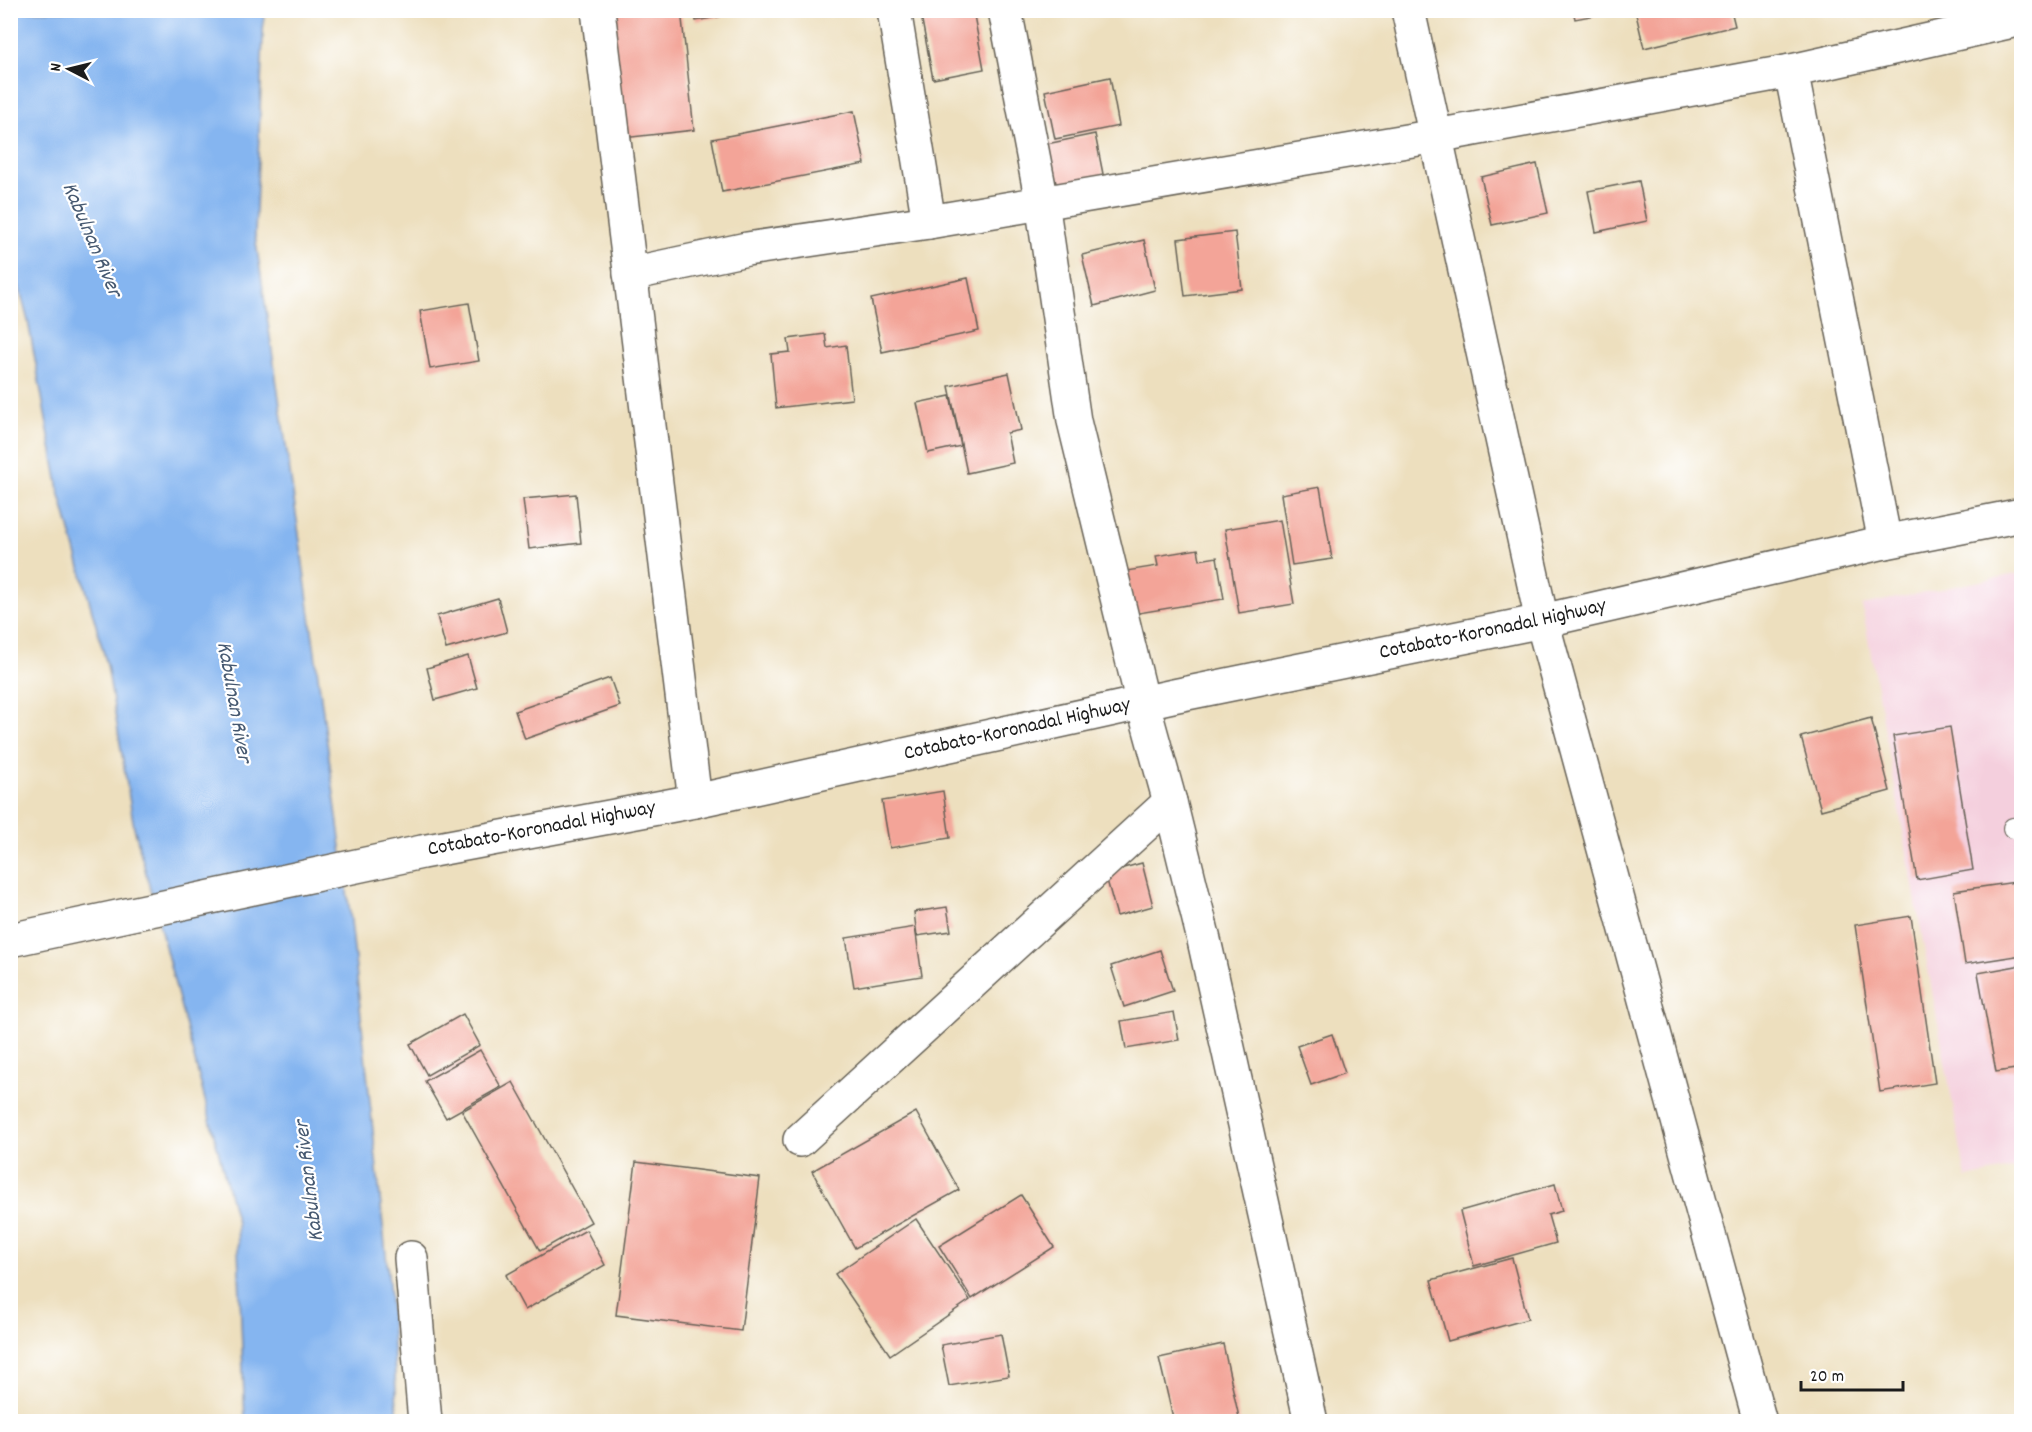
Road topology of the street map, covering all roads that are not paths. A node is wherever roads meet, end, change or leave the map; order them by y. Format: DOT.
graph roads {
  1 [pos="598,10"];
  2 [pos="894,10"];
  3 [pos="1005,10"];
  4 [pos="1408,10"];
  5 [pos="2022,19"];
  6 [pos="1791,71"];
  7 [pos="1436,136"];
  8 [pos="1042,202"];
  9 [pos="929,222"];
  10 [pos="630,274"];
  11 [pos="2022,514"];
  12 [pos="1885,543"];
  13 [pos="1542,621"];
  14 [pos="1143,704"];
  15 [pos="695,801"];
  16 [pos="1170,802"];
  17 [pos="10,940"];
  18 [pos="800,1140"];
  19 [pos="411,1258"];
  20 [pos="425,1422"];
  21 [pos="1311,1422"];
  22 [pos="1760,1422"];
  1 -- 10 [label="main road"];
  2 -- 9 [label="main road"];
  3 -- 8 [label="main road"];
  4 -- 7 [label="main road"];
  5 -- 6 [label="main road"];
  6 -- 7 [label="main road"];
  6 -- 12 [label="main road"];
  7 -- 8 [label="main road"];
  7 -- 13 [label="main road"];
  8 -- 9 [label="main road"];
  8 -- 14 [label="main road"];
  9 -- 10 [label="main road"];
  10 -- 15 [label="main road"];
  11 -- 12 [label="main road, Cotabato-Koronadal Highway"];
  12 -- 13 [label="main road, Cotabato-Koronadal Highway"];
  13 -- 14 [label="main road, Cotabato-Koronadal Highway"];
  13 -- 22 [label="main road"];
  14 -- 15 [label="main road, Cotabato-Koronadal Highway"];
  14 -- 16 [label="main road"];
  15 -- 17 [label="main road, Cotabato-Koronadal Highway"];
  16 -- 18 [label="main road"];
  16 -- 21 [label="main road"];
  19 -- 20 [label="main road"];
}
